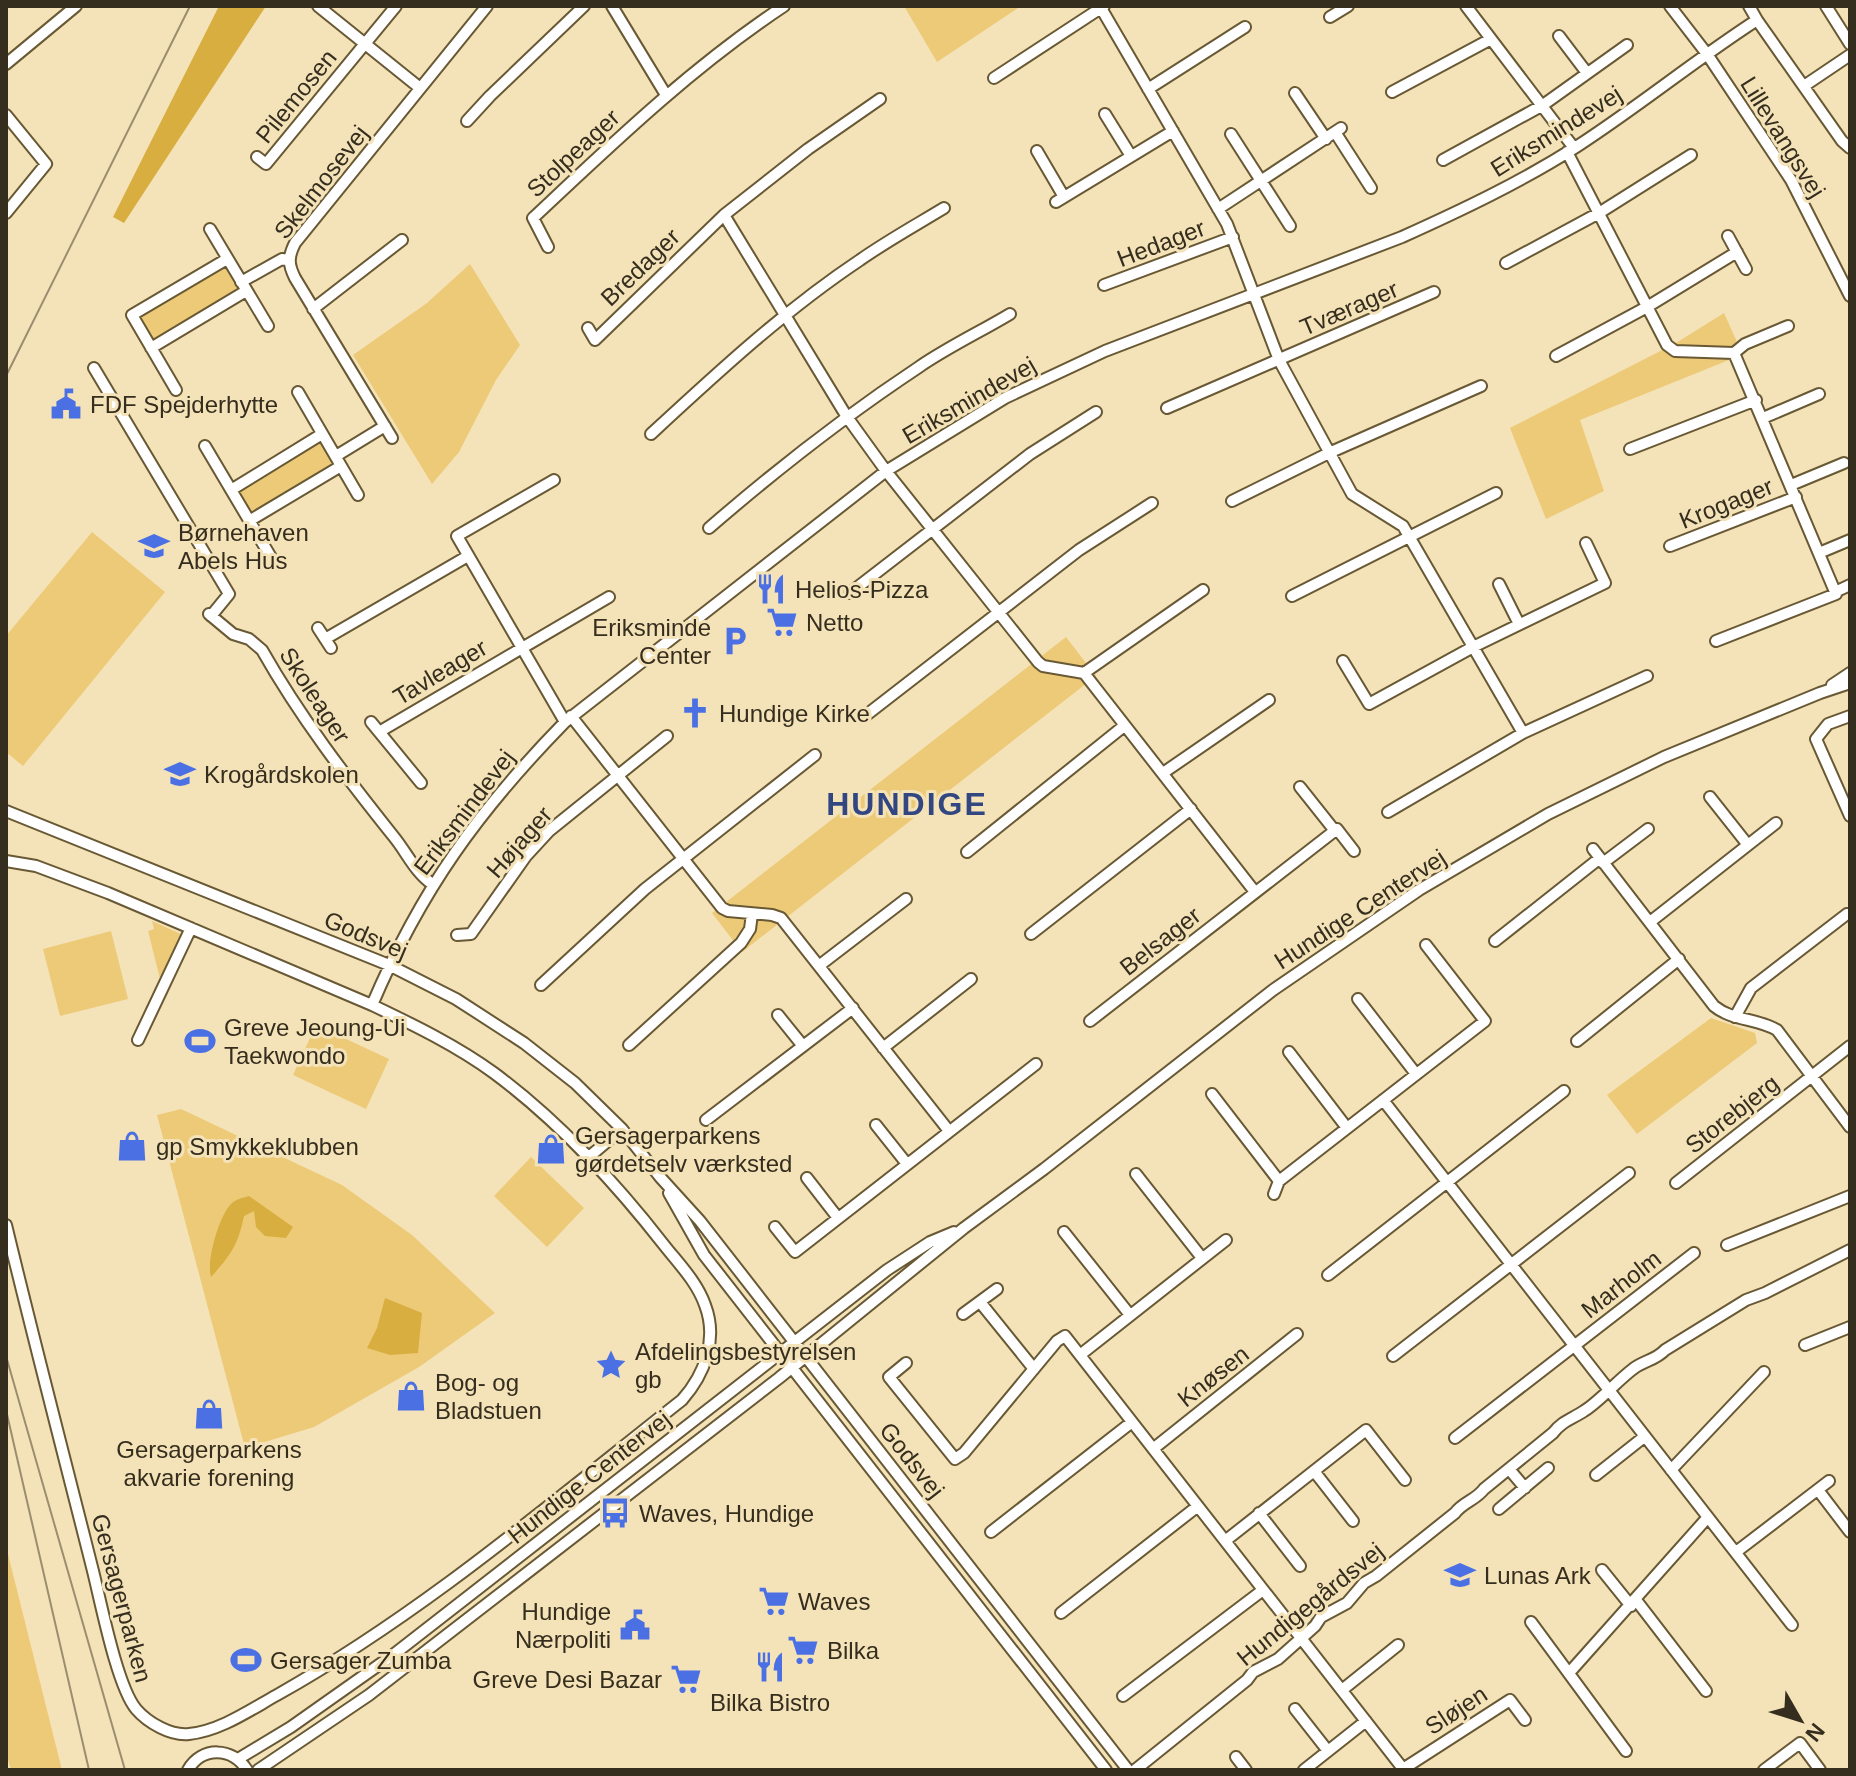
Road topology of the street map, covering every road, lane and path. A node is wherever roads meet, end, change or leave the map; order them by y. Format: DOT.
graph roads {
  1 [pos="76,6"];
  2 [pos="318,6"];
  3 [pos="396,6"];
  4 [pos="487,6"];
  5 [pos="584,6"];
  6 [pos="612,6"];
  7 [pos="784,6"];
  8 [pos="1348,6"];
  9 [pos="1467,6"];
  10 [pos="1670,6"];
  11 [pos="1749,6"];
  12 [pos="1826,6"];
  13 [pos="1102,7"];
  14 [pos="63,10"];
  15 [pos="1330,17"];
  16 [pos="1757,20"];
  17 [pos="1245,27"];
  18 [pos="1559,36"];
  19 [pos="1491,39"];
  20 [pos="364,44"];
  21 [pos="1850,44"];
  22 [pos="1627,45"];
  23 [pos="1707,54"];
  24 [pos="1850,55"];
  25 [pos="6,64"];
  26 [pos="1587,73"];
  27 [pos="994,78"];
  28 [pos="1804,86"];
  29 [pos="420,88"];
  30 [pos="1148,89"];
  31 [pos="1392,92"];
  32 [pos="1295,93"];
  33 [pos="666,95"];
  34 [pos="880,99"];
  35 [pos="1543,105"];
  36 [pos="1105,114"];
  37 [pos="6,115"];
  38 [pos="467,121"];
  39 [pos="1173,131"];
  40 [pos="1334,133"];
  41 [pos="1231,134"];
  42 [pos="1850,148"];
  43 [pos="1571,150"];
  44 [pos="1037,151"];
  45 [pos="1691,155"];
  46 [pos="1131,156"];
  47 [pos="257,157"];
  48 [pos="1443,160"];
  49 [pos="1261,181"];
  50 [pos="1371,188"];
  51 [pos="944,208"];
  52 [pos="1218,209"];
  53 [pos="6,213"];
  54 [pos="1599,213"];
  55 [pos="724,215"];
  56 [pos="1290,226"];
  57 [pos="210,229"];
  58 [pos="1728,236"];
  59 [pos="1233,237"];
  60 [pos="402,240"];
  61 [pos="548,247"];
  62 [pos="1737,252"];
  63 [pos="227,259"];
  64 [pos="288,260"];
  65 [pos="1506,263"];
  66 [pos="1746,269"];
  67 [pos="1104,285"];
  68 [pos="244,287"];
  69 [pos="1434,292"];
  70 [pos="1254,293"];
  71 [pos="1850,296"];
  72 [pos="1647,307"];
  73 [pos="313,309"];
  74 [pos="1010,314"];
  75 [pos="784,316"];
  76 [pos="268,326"];
  77 [pos="1788,326"];
  78 [pos="588,328"];
  79 [pos="151,348"];
  80 [pos="1734,353"];
  81 [pos="1556,356"];
  82 [pos="1279,360"];
  83 [pos="94,368"];
  84 [pos="1481,386"];
  85 [pos="176,390"];
  86 [pos="298,392"];
  87 [pos="1819,394"];
  88 [pos="1756,400"];
  89 [pos="1167,408"];
  90 [pos="1096,412"];
  91 [pos="847,417"];
  92 [pos="1763,418"];
  93 [pos="385,426"];
  94 [pos="322,434"];
  95 [pos="651,434"];
  96 [pos="392,438"];
  97 [pos="205,446"];
  98 [pos="1630,449"];
  99 [pos="1331,452"];
  100 [pos="338,461"];
  101 [pos="1844,463"];
  102 [pos="886,471"];
  103 [pos="554,480"];
  104 [pos="1791,485"];
  105 [pos="231,490"];
  106 [pos="1496,493"];
  107 [pos="358,495"];
  108 [pos="1796,497"];
  109 [pos="1232,501"];
  110 [pos="1152,503"];
  111 [pos="249,521"];
  112 [pos="709,528"];
  113 [pos="932,528"];
  114 [pos="1409,536"];
  115 [pos="1850,540"];
  116 [pos="1586,543"];
  117 [pos="1670,546"];
  118 [pos="1819,553"];
  119 [pos="468,556"];
  120 [pos="275,564"];
  121 [pos="1499,584"];
  122 [pos="1850,585"];
  123 [pos="1203,590"];
  124 [pos="1835,592"];
  125 [pos="850,593"];
  126 [pos="1292,596"];
  127 [pos="609,597"];
  128 [pos="999,613"];
  129 [pos="1519,624"];
  130 [pos="318,628"];
  131 [pos="1716,641"];
  132 [pos="1473,647"];
  133 [pos="521,648"];
  134 [pos="1343,661"];
  135 [pos="1084,673"];
  136 [pos="1850,673"];
  137 [pos="1647,676"];
  138 [pos="1850,683"];
  139 [pos="1820,693"];
  140 [pos="1269,700"];
  141 [pos="865,716"];
  142 [pos="1850,716"];
  143 [pos="568,719"];
  144 [pos="371,722"];
  145 [pos="1124,726"];
  146 [pos="379,732"];
  147 [pos="1523,733"];
  148 [pos="667,736"];
  149 [pos="815,755"];
  150 [pos="1163,773"];
  151 [pos="617,775"];
  152 [pos="421,783"];
  153 [pos="1300,787"];
  154 [pos="1710,797"];
  155 [pos="1191,809"];
  156 [pos="6,811"];
  157 [pos="1388,812"];
  158 [pos="1850,816"];
  159 [pos="1776,823"];
  160 [pos="1648,829"];
  161 [pos="1335,831"];
  162 [pos="1748,845"];
  163 [pos="1354,851"];
  164 [pos="967,852"];
  165 [pos="1599,857"];
  166 [pos="683,859"];
  167 [pos="6,861"];
  168 [pos="432,884"];
  169 [pos="1255,892"];
  170 [pos="906,899"];
  171 [pos="752,914"];
  172 [pos="1847,914"];
  173 [pos="1650,922"];
  174 [pos="191,928"];
  175 [pos="1031,934"];
  176 [pos="457,935"];
  177 [pos="1495,941"];
  178 [pos="1426,945"];
  179 [pos="1679,959"];
  180 [pos="389,965"];
  181 [pos="820,965"];
  182 [pos="971,979"];
  183 [pos="541,985"];
  184 [pos="1358,999"];
  185 [pos="372,1005"];
  186 [pos="853,1008"];
  187 [pos="778,1015"];
  188 [pos="1735,1017"];
  189 [pos="1497,1020"];
  190 [pos="1090,1021"];
  191 [pos="1485,1021"];
  192 [pos="138,1040"];
  193 [pos="1577,1041"];
  194 [pos="629,1045"];
  195 [pos="803,1046"];
  196 [pos="1850,1046"];
  197 [pos="883,1048"];
  198 [pos="1289,1052"];
  199 [pos="1036,1064"];
  200 [pos="1416,1074"];
  201 [pos="1812,1076"];
  202 [pos="1564,1091"];
  203 [pos="1212,1094"];
  204 [pos="1383,1100"];
  205 [pos="706,1120"];
  206 [pos="876,1125"];
  207 [pos="1850,1127"];
  208 [pos="1347,1128"];
  209 [pos="622,1129"];
  210 [pos="949,1131"];
  211 [pos="590,1156"];
  212 [pos="907,1164"];
  213 [pos="1629,1173"];
  214 [pos="1136,1174"];
  215 [pos="660,1177"];
  216 [pos="807,1178"];
  217 [pos="1279,1181"];
  218 [pos="1446,1183"];
  219 [pos="1676,1183"];
  220 [pos="1274,1194"];
  221 [pos="1850,1196"];
  222 [pos="838,1218"];
  223 [pos="6,1225"];
  224 [pos="775,1227"];
  225 [pos="964,1228"];
  226 [pos="1064,1232"];
  227 [pos="1226,1240"];
  228 [pos="1727,1245"];
  229 [pos="1850,1250"];
  230 [pos="1694,1253"];
  231 [pos="1202,1258"];
  232 [pos="1510,1265"];
  233 [pos="1328,1275"];
  234 [pos="997,1289"];
  235 [pos="980,1302"];
  236 [pos="963,1314"];
  237 [pos="1130,1315"];
  238 [pos="1850,1327"];
  239 [pos="1297,1334"];
  240 [pos="795,1342"];
  241 [pos="1805,1345"];
  242 [pos="1573,1346"];
  243 [pos="780,1354"];
  244 [pos="1080,1355"];
  245 [pos="805,1356"];
  246 [pos="1393,1356"];
  247 [pos="906,1363"];
  248 [pos="791,1367"];
  249 [pos="1034,1369"];
  250 [pos="1764,1372"];
  251 [pos="1607,1390"];
  252 [pos="1132,1422"];
  253 [pos="1644,1437"];
  254 [pos="1455,1438"];
  255 [pos="1153,1449"];
  256 [pos="1548,1468"];
  257 [pos="1509,1469"];
  258 [pos="1671,1470"];
  259 [pos="1314,1471"];
  260 [pos="1596,1475"];
  261 [pos="1405,1480"];
  262 [pos="1829,1481"];
  263 [pos="1525,1488"];
  264 [pos="1818,1490"];
  265 [pos="1198,1506"];
  266 [pos="1499,1509"];
  267 [pos="1259,1513"];
  268 [pos="1708,1517"];
  269 [pos="1353,1521"];
  270 [pos="991,1532"];
  271 [pos="1850,1532"];
  272 [pos="1225,1541"];
  273 [pos="1736,1552"];
  274 [pos="1300,1566"];
  275 [pos="1602,1570"];
  276 [pos="1263,1590"];
  277 [pos="1633,1603"];
  278 [pos="1061,1613"];
  279 [pos="1531,1622"];
  280 [pos="1792,1625"];
  281 [pos="1301,1638"];
  282 [pos="1398,1645"];
  283 [pos="1569,1673"];
  284 [pos="1342,1690"];
  285 [pos="1706,1691"];
  286 [pos="1123,1696"];
  287 [pos="1295,1709"];
  288 [pos="1525,1720"];
  289 [pos="1366,1721"];
  290 [pos="1328,1751"];
  291 [pos="1626,1751"];
  292 [pos="1236,1757"];
  293 [pos="238,1759"];
  294 [pos="1404,1769"];
  295 [pos="188,1770"];
  296 [pos="247,1770"];
  297 [pos="258,1770"];
  298 [pos="1106,1770"];
  299 [pos="1128,1770"];
  300 [pos="1135,1770"];
  301 [pos="1246,1770"];
  302 [pos="1304,1770"];
  303 [pos="1764,1770"];
  304 [pos="1820,1770"];
  1 -- 14 [label="street"];
  2 -- 20 [label="street, Pilemosen"];
  3 -- 20 [label="street, Pilemosen"];
  4 -- 29 [label="street, Skelmosevej"];
  5 -- 38 [label="street"];
  6 -- 33 [label="street"];
  7 -- 33 [label="street, Stolpeager"];
  8 -- 15 [label="street"];
  9 -- 19 [label="street"];
  10 -- 23 [label="street, Lillevangsvej"];
  11 -- 16 [label="street"];
  12 -- 21 [label="street"];
  13 -- 27 [label="street, Hedager"];
  13 -- 30 [label="street, Hedager"];
  14 -- 25 [label="street"];
  16 -- 23 [label="street, Eriksmindevej"];
  16 -- 28 [label="street"];
  17 -- 30 [label="street"];
  18 -- 26 [label="street"];
  19 -- 31 [label="street"];
  19 -- 35 [label="street"];
  20 -- 29 [label="street, Pilemosen"];
  20 -- 47 [label="street, Pilemosen"];
  22 -- 26 [label="street"];
  23 -- 43 [label="street, Eriksmindevej"];
  23 -- 71 [label="street, Lillevangsvej"];
  24 -- 28 [label="street"];
  26 -- 35 [label="street"];
  28 -- 42 [label="street"];
  29 -- 64 [label="street, Skelmosevej"];
  30 -- 39 [label="street, Hedager"];
  32 -- 40 [label="street"];
  33 -- 61 [label="street, Stolpeager"];
  34 -- 55 [label="street, Bredager"];
  35 -- 43 [label="street"];
  35 -- 48 [label="street"];
  36 -- 46 [label="street"];
  37 -- 53 [label="street"];
  39 -- 46 [label="street"];
  39 -- 52 [label="street, Hedager"];
  40 -- 49 [label="street, Hedager"];
  40 -- 50 [label="street"];
  41 -- 49 [label="street"];
  43 -- 54 [label="street"];
  43 -- 70 [label="street, Eriksmindevej"];
  44 -- 46 [label="street"];
  45 -- 54 [label="street"];
  49 -- 52 [label="street, Hedager"];
  49 -- 56 [label="street"];
  51 -- 75 [label="street"];
  52 -- 59 [label="street, Hedager"];
  54 -- 65 [label="street"];
  54 -- 72 [label="street"];
  55 -- 75 [label="street"];
  55 -- 78 [label="street, Bredager"];
  57 -- 63 [label="street"];
  58 -- 62 [label="street"];
  59 -- 67 [label="street, Hedager"];
  59 -- 70 [label="street, Hedager"];
  60 -- 73 [label="street"];
  62 -- 66 [label="street"];
  62 -- 72 [label="street"];
  63 -- 68 [label="street"];
  63 -- 79 [label="street"];
  64 -- 68 [label="street"];
  64 -- 73 [label="street, Skelmosevej"];
  68 -- 76 [label="street"];
  68 -- 79 [label="street"];
  69 -- 82 [label="street, Tværager"];
  70 -- 82 [label="street, Tværager"];
  70 -- 102 [label="street, Eriksmindevej"];
  72 -- 80 [label="street"];
  72 -- 81 [label="street"];
  73 -- 93 [label="street, Skelmosevej"];
  74 -- 91 [label="street"];
  75 -- 91 [label="street"];
  75 -- 95 [label="street"];
  77 -- 80 [label="street"];
  79 -- 85 [label="street"];
  80 -- 88 [label="street, Krogager"];
  82 -- 89 [label="street, Tværager"];
  82 -- 99 [label="street, Tværager"];
  83 -- 168 [label="street, Skoleager"];
  84 -- 99 [label="street"];
  86 -- 94 [label="street"];
  87 -- 92 [label="street"];
  88 -- 92 [label="street, Krogager"];
  88 -- 98 [label="street"];
  90 -- 113 [label="street"];
  91 -- 102 [label="street"];
  91 -- 112 [label="street"];
  92 -- 104 [label="street, Krogager"];
  93 -- 96 [label="street, Skelmosevej"];
  93 -- 100 [label="street"];
  94 -- 100 [label="street"];
  94 -- 105 [label="street"];
  97 -- 105 [label="street"];
  99 -- 109 [label="street"];
  99 -- 114 [label="street, Tværager"];
  100 -- 107 [label="street"];
  100 -- 111 [label="street"];
  101 -- 104 [label="street, Krogager"];
  102 -- 113 [label="street"];
  102 -- 143 [label="street, Eriksmindevej"];
  103 -- 119 [label="street"];
  104 -- 108 [label="street, Krogager"];
  105 -- 111 [label="street"];
  106 -- 114 [label="street"];
  108 -- 117 [label="street, Krogager"];
  108 -- 118 [label="street, Krogager"];
  110 -- 128 [label="street"];
  111 -- 120 [label="street"];
  113 -- 125 [label="street"];
  113 -- 128 [label="street"];
  114 -- 126 [label="street"];
  114 -- 132 [label="street, Tværager"];
  115 -- 118 [label="street"];
  116 -- 129 [label="street"];
  118 -- 124 [label="street, Krogager"];
  119 -- 130 [label="street"];
  119 -- 133 [label="street, Tavleager"];
  121 -- 129 [label="street"];
  122 -- 124 [label="street"];
  123 -- 135 [label="street"];
  124 -- 131 [label="street"];
  127 -- 133 [label="street, Tavleager"];
  128 -- 135 [label="street"];
  128 -- 141 [label="street"];
  129 -- 132 [label="street"];
  132 -- 134 [label="street"];
  132 -- 147 [label="street, Tværager"];
  133 -- 143 [label="street, Tavleager"];
  133 -- 146 [label="street, Tavleager"];
  135 -- 145 [label="street"];
  136 -- 139 [label="street, Hundige Centervej"];
  137 -- 147 [label="street"];
  138 -- 139 [label="street, Hundige Centervej"];
  139 -- 225 [label="street, Hundige Centervej"];
  140 -- 150 [label="street"];
  142 -- 158 [label="street"];
  143 -- 151 [label="street"];
  143 -- 168 [label="street, Eriksmindevej"];
  144 -- 146 [label="street, Tavleager"];
  145 -- 150 [label="street"];
  145 -- 164 [label="street"];
  146 -- 152 [label="street, Tavleager"];
  147 -- 157 [label="street"];
  148 -- 151 [label="street, Højager"];
  149 -- 166 [label="street"];
  150 -- 155 [label="street"];
  151 -- 166 [label="street"];
  151 -- 176 [label="street, Højager"];
  153 -- 161 [label="street"];
  154 -- 162 [label="street"];
  155 -- 169 [label="street"];
  155 -- 175 [label="street"];
  156 -- 180 [label="street, Godsvej"];
  159 -- 162 [label="street"];
  160 -- 165 [label="street"];
  161 -- 163 [label="street"];
  161 -- 169 [label="street, Belsager"];
  162 -- 173 [label="street"];
  165 -- 173 [label="street, Storebjerg"];
  165 -- 177 [label="street"];
  166 -- 171 [label="street"];
  166 -- 183 [label="street"];
  167 -- 174 [label="street, Gersagerparken"];
  168 -- 180 [label="street, Eriksmindevej"];
  169 -- 190 [label="street, Belsager"];
  170 -- 181 [label="street"];
  171 -- 181 [label="street"];
  171 -- 194 [label="street"];
  172 -- 188 [label="street"];
  173 -- 179 [label="street, Storebjerg"];
  174 -- 185 [label="street, Gersagerparken"];
  174 -- 192 [label="street"];
  178 -- 191 [label="street"];
  179 -- 188 [label="street, Storebjerg"];
  179 -- 193 [label="street"];
  180 -- 185 [label="street"];
  180 -- 209 [label="street, Godsvej"];
  181 -- 186 [label="street"];
  182 -- 197 [label="street"];
  184 -- 200 [label="street"];
  185 -- 211 [label="street, Gersagerparken"];
  186 -- 195 [label="street"];
  186 -- 197 [label="street"];
  187 -- 195 [label="street"];
  188 -- 201 [label="street, Storebjerg"];
  189 -- 191 [label="street"];
  191 -- 200 [label="street"];
  195 -- 205 [label="street"];
  196 -- 201 [label="street, Storebjerg"];
  197 -- 210 [label="street"];
  198 -- 208 [label="street"];
  199 -- 210 [label="street"];
  200 -- 204 [label="street"];
  201 -- 207 [label="street, Storebjerg"];
  201 -- 219 [label="street, Storebjerg"];
  202 -- 218 [label="street"];
  203 -- 217 [label="street"];
  204 -- 208 [label="street"];
  204 -- 218 [label="street, Marholm"];
  206 -- 212 [label="street"];
  208 -- 217 [label="street"];
  209 -- 211 [label="street"];
  209 -- 215 [label="street, Godsvej"];
  210 -- 212 [label="street"];
  211 -- 223 [label="street, Gersagerparken"];
  212 -- 222 [label="street"];
  213 -- 232 [label="street"];
  214 -- 231 [label="street"];
  215 -- 240 [label="street, Godsvej"];
  215 -- 243 [label="street, Godsvej"];
  216 -- 222 [label="street"];
  217 -- 220 [label="street"];
  218 -- 232 [label="street, Marholm"];
  218 -- 233 [label="street"];
  221 -- 228 [label="street"];
  222 -- 224 [label="street"];
  225 -- 240 [label="street, Hundige Centervej"];
  225 -- 245 [label="street, Hundige Centervej"];
  226 -- 237 [label="street"];
  227 -- 231 [label="street"];
  229 -- 251 [label="street, Hundigegårdsvej"];
  230 -- 242 [label="street, Marholm"];
  231 -- 237 [label="street"];
  232 -- 242 [label="street, Marholm"];
  232 -- 246 [label="street"];
  234 -- 235 [label="street"];
  235 -- 236 [label="street"];
  235 -- 249 [label="street"];
  237 -- 244 [label="street"];
  238 -- 241 [label="street"];
  239 -- 255 [label="street, Knøsen"];
  240 -- 243 [label="street, Hundige Centervej"];
  240 -- 245 [label="street, Godsvej"];
  242 -- 251 [label="street, Marholm"];
  242 -- 254 [label="street, Marholm"];
  243 -- 248 [label="street, Godsvej"];
  243 -- 293 [label="street, Hundige Centervej"];
  244 -- 249 [label="street"];
  244 -- 252 [label="street"];
  245 -- 248 [label="street, Hundige Centervej"];
  245 -- 299 [label="street, Godsvej"];
  247 -- 249 [label="street"];
  248 -- 297 [label="street, Hundige Centervej"];
  248 -- 298 [label="street, Godsvej"];
  250 -- 258 [label="street"];
  251 -- 253 [label="street, Marholm"];
  251 -- 257 [label="street, Hundigegårdsvej"];
  252 -- 255 [label="street"];
  252 -- 270 [label="street"];
  253 -- 258 [label="street, Marholm"];
  253 -- 260 [label="street"];
  255 -- 265 [label="street"];
  256 -- 263 [label="street"];
  257 -- 263 [label="street"];
  257 -- 281 [label="street, Hundigegårdsvej"];
  258 -- 268 [label="street, Marholm"];
  259 -- 261 [label="street"];
  259 -- 267 [label="street"];
  259 -- 269 [label="street"];
  262 -- 264 [label="street"];
  263 -- 266 [label="street"];
  264 -- 271 [label="street"];
  264 -- 273 [label="street"];
  265 -- 272 [label="street"];
  265 -- 278 [label="street"];
  267 -- 272 [label="street"];
  267 -- 274 [label="street"];
  268 -- 273 [label="street, Marholm"];
  268 -- 277 [label="street"];
  272 -- 276 [label="street"];
  273 -- 280 [label="street, Marholm"];
  275 -- 277 [label="street"];
  276 -- 281 [label="street"];
  276 -- 286 [label="street"];
  277 -- 283 [label="street"];
  277 -- 285 [label="street"];
  279 -- 283 [label="street"];
  281 -- 284 [label="street, Sløjen"];
  281 -- 300 [label="street, Hundigegårdsvej"];
  282 -- 284 [label="street"];
  283 -- 291 [label="street"];
  284 -- 289 [label="street, Sløjen"];
  287 -- 290 [label="street"];
  288 -- 294 [label="street, Sløjen"];
  289 -- 290 [label="street"];
  289 -- 294 [label="street, Sløjen"];
  290 -- 302 [label="street"];
  292 -- 301 [label="street"];
  293 -- 295 [label="street"];
  293 -- 296 [label="street"];
  303 -- 304 [label="street"];
}
